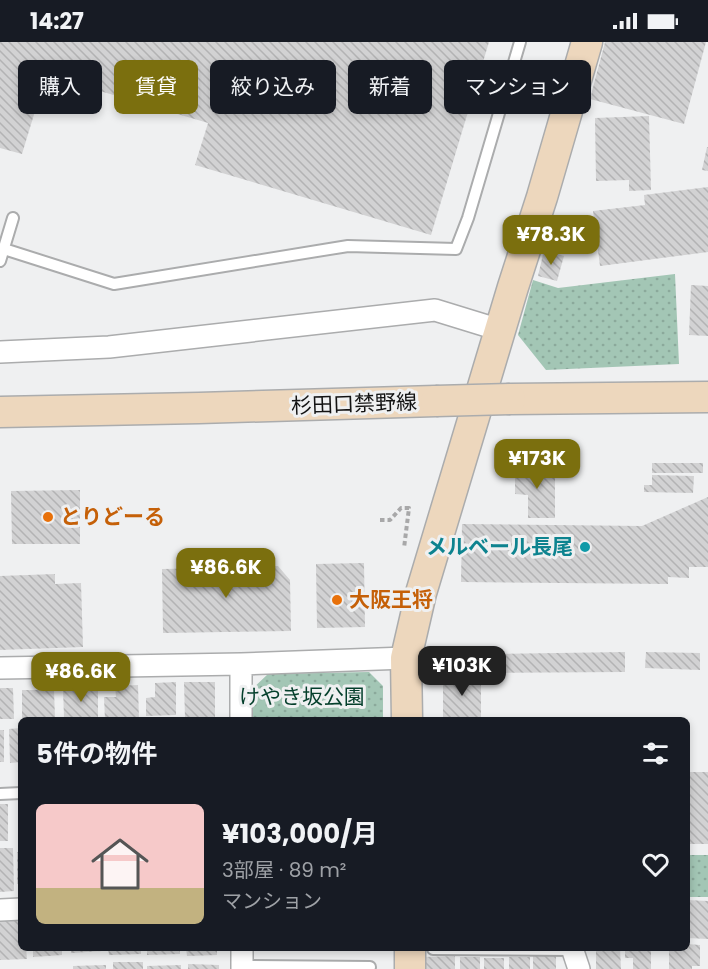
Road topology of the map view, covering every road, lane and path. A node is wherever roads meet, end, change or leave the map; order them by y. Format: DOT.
graph roads {
  1 [pos="520,42"];
  2 [pos="587,42"];
  3 [pos="13,218"];
  4 [pos="4,249"];
  5 [pos="0,261"];
  6 [pos="500,330"];
  7 [pos="0,352"];
  8 [pos="708,397"];
  9 [pos="0,412"];
  10 [pos="409,508"];
  11 [pos="380,520"];
  12 [pos="406,658"];
  13 [pos="241,664"];
  14 [pos="0,668"];
  15 [pos="241,717"];
  16 [pos="407,717"];
  17 [pos="18,793"];
  18 [pos="0,794"];
  19 [pos="18,909"];
  20 [pos="0,910"];
  21 [pos="410,951"];
  22 [pos="486,951"];
  23 [pos="574,956"];
  24 [pos="242,961"];
  25 [pos="370,967"];
  26 [pos="410,969"];
  1 -- 4 [label="lane"];
  2 -- 6 [label="street"];
  3 -- 4 [label="lane"];
  4 -- 5 [label="lane"];
  6 -- 7 [label="street"];
  6 -- 12 [label="street"];
  8 -- 9 [label="street, 杉田口禁野線, bridge"];
  10 -- 11 [label="path"];
  12 -- 13 [label="street"];
  12 -- 16 [label="street"];
  13 -- 14 [label="street"];
  13 -- 15 [label="street"];
  17 -- 18 [label="lane"];
  19 -- 20 [label="street"];
  21 -- 26 [label="street"];
  22 -- 23 [label="lane"];
  24 -- 25 [label="lane"];
}
